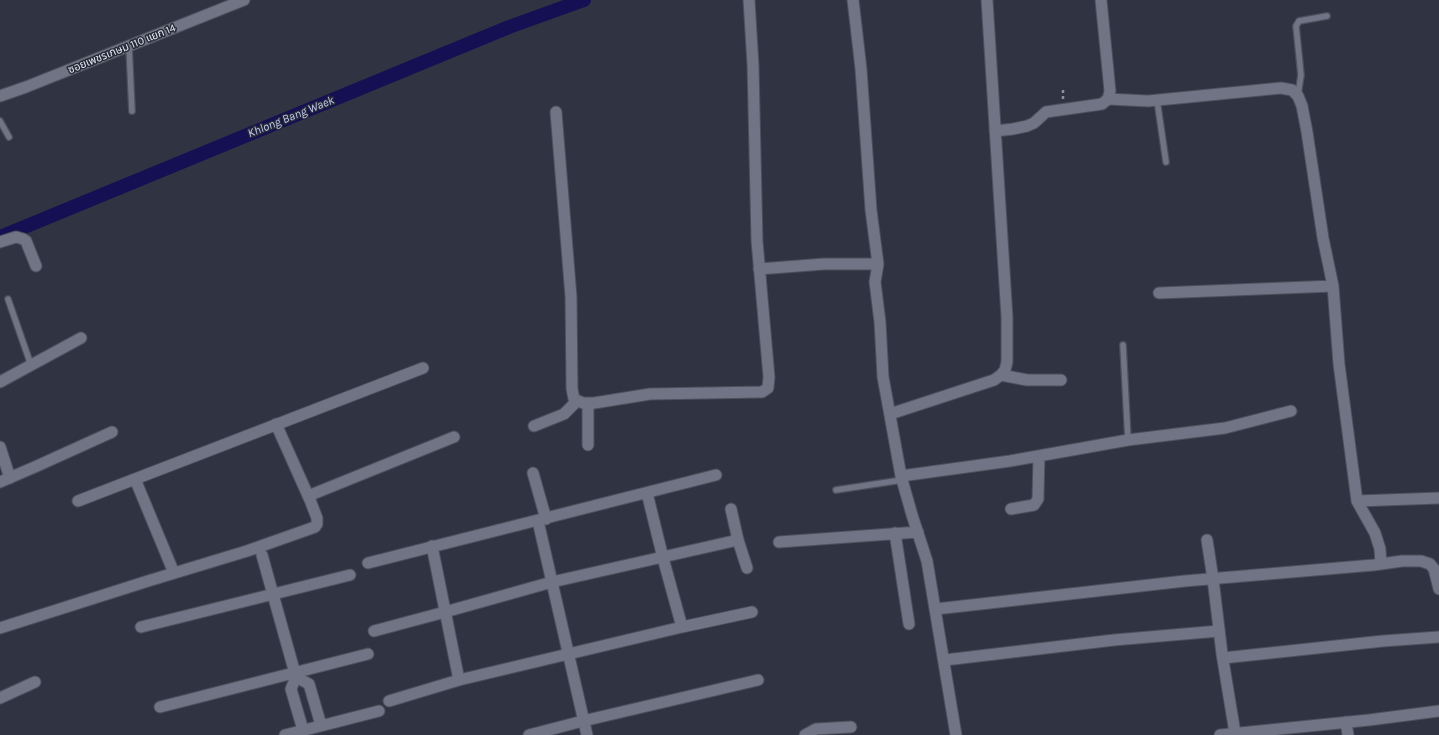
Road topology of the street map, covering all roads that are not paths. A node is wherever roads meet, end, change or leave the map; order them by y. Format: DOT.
graph roads {
  1 [pos="244,0"];
  2 [pos="749,0"];
  3 [pos="853,0"];
  4 [pos="987,0"];
  5 [pos="1101,0"];
  6 [pos="1326,16"];
  7 [pos="130,46"];
  8 [pos="0,96"];
  9 [pos="1298,96"];
  10 [pos="1108,99"];
  11 [pos="1157,100"];
  12 [pos="132,111"];
  13 [pos="556,112"];
  14 [pos="0,121"];
  15 [pos="995,131"];
  16 [pos="9,136"];
  17 [pos="1166,162"];
  18 [pos="0,242"];
  19 [pos="878,264"];
  20 [pos="36,266"];
  21 [pos="759,269"];
  22 [pos="1333,286"];
  23 [pos="1159,293"];
  24 [pos="8,299"];
  25 [pos="81,338"];
  26 [pos="1123,345"];
  27 [pos="31,365"];
  28 [pos="423,368"];
  29 [pos="1001,375"];
  30 [pos="1061,380"];
  31 [pos="0,382"];
  32 [pos="577,401"];
  33 [pos="588,403"];
  34 [pos="1291,410"];
  35 [pos="890,414"];
  36 [pos="276,424"];
  37 [pos="534,426"];
  38 [pos="112,432"];
  39 [pos="454,437"];
  40 [pos="1128,440"];
  41 [pos="588,444"];
  42 [pos="0,447"];
  43 [pos="1039,456"];
  44 [pos="533,473"];
  45 [pos="716,475"];
  46 [pos="901,478"];
  47 [pos="135,479"];
  48 [pos="5,480"];
  49 [pos="836,490"];
  50 [pos="647,493"];
  51 [pos="308,496"];
  52 [pos="1439,498"];
  53 [pos="78,501"];
  54 [pos="1358,501"];
  55 [pos="1011,509"];
  56 [pos="731,510"];
  57 [pos="542,520"];
  58 [pos="918,532"];
  59 [pos="895,533"];
  60 [pos="738,540"];
  61 [pos="1207,540"];
  62 [pos="779,542"];
  63 [pos="432,546"];
  64 [pos="262,555"];
  65 [pos="663,558"];
  66 [pos="368,563"];
  67 [pos="1382,564"];
  68 [pos="747,568"];
  69 [pos="1437,571"];
  70 [pos="174,573"];
  71 [pos="350,575"];
  72 [pos="1213,579"];
  73 [pos="552,582"];
  74 [pos="1439,590"];
  75 [pos="273,594"];
  76 [pos="936,609"];
  77 [pos="445,612"];
  78 [pos="752,612"];
  79 [pos="909,624"];
  80 [pos="141,627"];
  81 [pos="682,627"];
  82 [pos="0,628"];
  83 [pos="374,631"];
  84 [pos="1219,631"];
  85 [pos="1439,637"];
  86 [pos="368,654"];
  87 [pos="569,655"];
  88 [pos="1223,658"];
  89 [pos="945,660"];
  90 [pos="296,675"];
  91 [pos="459,680"];
  92 [pos="758,680"];
  93 [pos="35,682"];
  94 [pos="0,698"];
  95 [pos="389,701"];
  96 [pos="160,707"];
  97 [pos="379,711"];
  98 [pos="1439,711"];
  99 [pos="583,721"];
  100 [pos="1346,722"];
  101 [pos="321,725"];
  102 [pos="851,728"];
  103 [pos="303,730"];
  104 [pos="1235,733"];
  105 [pos="1252,733"];
  106 [pos="285,735"];
  107 [pos="528,735"];
  108 [pos="587,735"];
  109 [pos="805,735"];
  110 [pos="956,735"];
  111 [pos="1220,735"];
  112 [pos="1348,735"];
  1 -- 7 [label="street, ซอยเพชรเกษม 110 แยก 14"];
  2 -- 21 [label="street"];
  3 -- 19 [label="street"];
  4 -- 15 [label="street"];
  5 -- 10 [label="street"];
  6 -- 9 [label="lane"];
  7 -- 8 [label="street, ซอยเพชรเกษม 110 แยก 14"];
  7 -- 12 [label="lane"];
  9 -- 11 [label="street"];
  9 -- 22 [label="street"];
  10 -- 11 [label="street"];
  10 -- 15 [label="street"];
  11 -- 17 [label="lane"];
  13 -- 32 [label="street"];
  14 -- 16 [label="lane"];
  15 -- 29 [label="street"];
  18 -- 20 [label="street"];
  19 -- 21 [label="street"];
  19 -- 35 [label="street"];
  21 -- 33 [label="street"];
  22 -- 23 [label="street"];
  22 -- 54 [label="street"];
  24 -- 27 [label="lane"];
  25 -- 27 [label="street"];
  26 -- 40 [label="lane"];
  27 -- 31 [label="street"];
  28 -- 36 [label="street"];
  29 -- 30 [label="street"];
  29 -- 35 [label="street"];
  32 -- 33 [label="street"];
  32 -- 37 [label="street"];
  33 -- 41 [label="street"];
  34 -- 40 [label="street"];
  35 -- 46 [label="street"];
  36 -- 47 [label="street"];
  36 -- 51 [label="street"];
  38 -- 48 [label="street"];
  39 -- 51 [label="street"];
  40 -- 43 [label="street"];
  42 -- 48 [label="street"];
  43 -- 46 [label="street"];
  43 -- 55 [label="street"];
  44 -- 57 [label="street"];
  45 -- 50 [label="street"];
  46 -- 49 [label="lane"];
  46 -- 58 [label="street"];
  47 -- 53 [label="street"];
  47 -- 70 [label="street"];
  50 -- 57 [label="street"];
  50 -- 65 [label="street"];
  51 -- 70 [label="street"];
  52 -- 54 [label="street"];
  54 -- 67 [label="street"];
  56 -- 60 [label="street"];
  57 -- 63 [label="street"];
  57 -- 73 [label="street"];
  58 -- 59 [label="street"];
  58 -- 76 [label="street"];
  59 -- 62 [label="street"];
  59 -- 79 [label="street"];
  60 -- 65 [label="street"];
  60 -- 68 [label="street"];
  61 -- 72 [label="street"];
  63 -- 66 [label="street"];
  63 -- 77 [label="street"];
  64 -- 75 [label="street"];
  65 -- 73 [label="street"];
  65 -- 81 [label="street"];
  67 -- 69 [label="street"];
  67 -- 72 [label="street"];
  69 -- 74 [label="street"];
  70 -- 82 [label="street"];
  71 -- 75 [label="street"];
  72 -- 76 [label="street"];
  72 -- 84 [label="street"];
  73 -- 77 [label="street"];
  73 -- 87 [label="street"];
  75 -- 80 [label="street"];
  75 -- 90 [label="street"];
  76 -- 89 [label="street"];
  77 -- 83 [label="street"];
  77 -- 91 [label="street"];
  78 -- 81 [label="street"];
  81 -- 87 [label="street"];
  84 -- 88 [label="street"];
  84 -- 89 [label="street"];
  85 -- 88 [label="street"];
  86 -- 90 [label="street"];
  87 -- 91 [label="street"];
  87 -- 99 [label="street"];
  88 -- 104 [label="street"];
  89 -- 110 [label="street"];
  90 -- 96 [label="street"];
  90 -- 101 [label="street"];
  90 -- 103 [label="street"];
  91 -- 95 [label="street"];
  92 -- 99 [label="street"];
  93 -- 94 [label="street"];
  97 -- 101 [label="street"];
  98 -- 100 [label="street"];
  99 -- 107 [label="street"];
  99 -- 108 [label="street"];
  100 -- 105 [label="street"];
  100 -- 112 [label="street"];
  101 -- 103 [label="street"];
  102 -- 109 [label="street"];
  103 -- 106 [label="street"];
  104 -- 105 [label="street"];
  104 -- 111 [label="street"];
}
